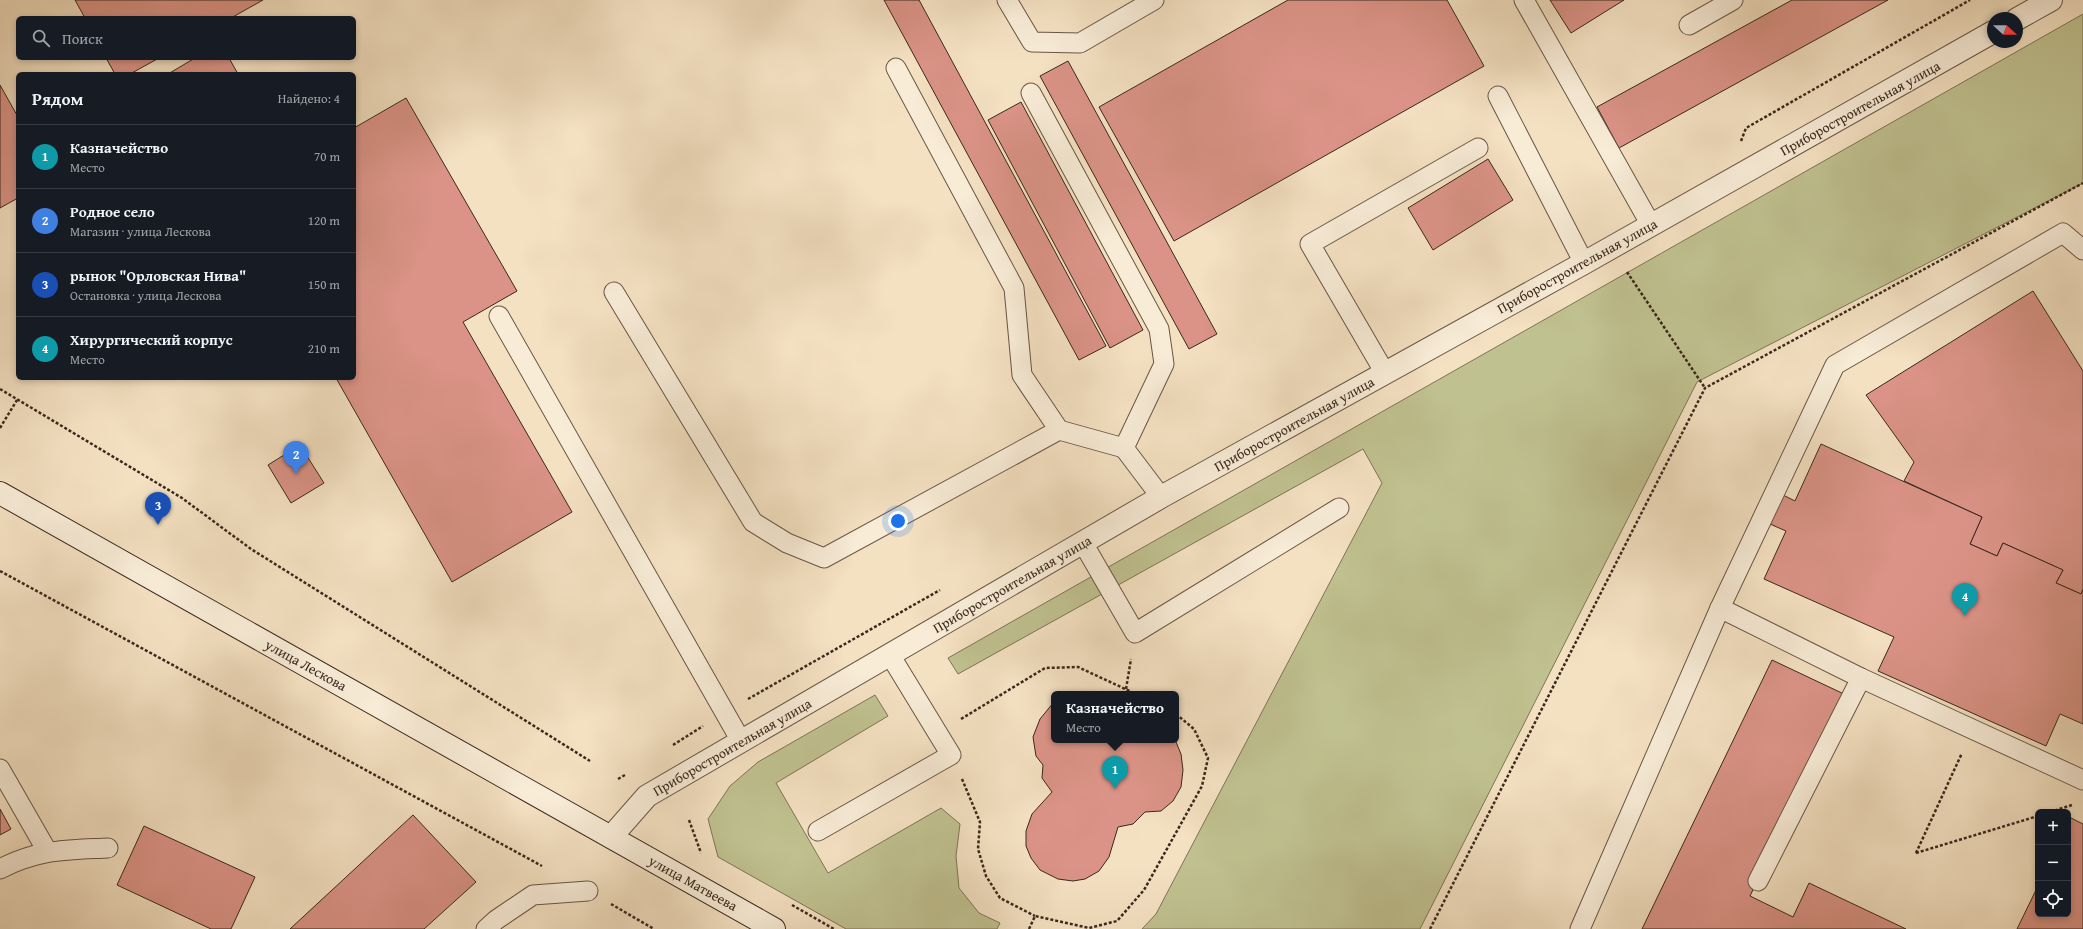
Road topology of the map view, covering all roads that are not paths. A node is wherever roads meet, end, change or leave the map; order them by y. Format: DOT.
graph roads {
  1 [pos="1007,0"];
  2 [pos="1154,0"];
  3 [pos="1524,0"];
  4 [pos="1733,0"];
  5 [pos="2051,0"];
  6 [pos="2023,16"];
  7 [pos="1689,25"];
  8 [pos="1987,35"];
  9 [pos="896,68"];
  10 [pos="1030,93"];
  11 [pos="1498,96"];
  12 [pos="1478,148"];
  13 [pos="1651,225"];
  14 [pos="2083,250"];
  15 [pos="1584,263"];
  16 [pos="614,292"];
  17 [pos="500,316"];
  18 [pos="1385,373"];
  19 [pos="1059,430"];
  20 [pos="1124,448"];
  21 [pos="0,493"];
  22 [pos="1161,497"];
  23 [pos="1339,508"];
  24 [pos="1083,543"];
  25 [pos="1720,608"];
  26 [pos="890,655"];
  27 [pos="1861,678"];
  28 [pos="741,741"];
  29 [pos="0,769"];
  30 [pos="2083,780"];
  31 [pos="818,831"];
  32 [pos="611,837"];
  33 [pos="108,848"];
  34 [pos="47,851"];
  35 [pos="0,869"];
  36 [pos="1758,881"];
  37 [pos="588,891"];
  38 [pos="486,929"];
  39 [pos="774,929"];
  40 [pos="1580,929"];
  1 -- 2 [label="lane"];
  3 -- 13 [label="lane"];
  4 -- 7 [label="lane"];
  5 -- 6 [label="street"];
  8 -- 13 [label="street, Приборостроительная улица"];
  9 -- 19 [label="lane"];
  10 -- 20 [label="lane"];
  11 -- 15 [label="lane"];
  12 -- 18 [label="lane"];
  13 -- 15 [label="street, Приборостроительная улица"];
  14 -- 25 [label="lane"];
  15 -- 18 [label="street, Приборостроительная улица"];
  16 -- 19 [label="lane"];
  17 -- 28 [label="lane"];
  18 -- 22 [label="street, Приборостроительная улица"];
  19 -- 20 [label="lane"];
  20 -- 22 [label="lane"];
  21 -- 32 [label="street, улица Лескова"];
  22 -- 24 [label="street, Приборостроительная улица"];
  23 -- 24 [label="lane"];
  24 -- 26 [label="street, Приборостроительная улица"];
  25 -- 27 [label="lane"];
  25 -- 40 [label="lane"];
  26 -- 28 [label="street, Приборостроительная улица"];
  26 -- 31 [label="lane"];
  27 -- 30 [label="lane"];
  27 -- 36 [label="lane"];
  28 -- 32 [label="street, Приборостроительная улица"];
  29 -- 34 [label="lane"];
  32 -- 39 [label="street, улица Матвеева"];
  33 -- 34 [label="lane"];
  34 -- 35 [label="lane"];
  37 -- 38 [label="lane"];
}
